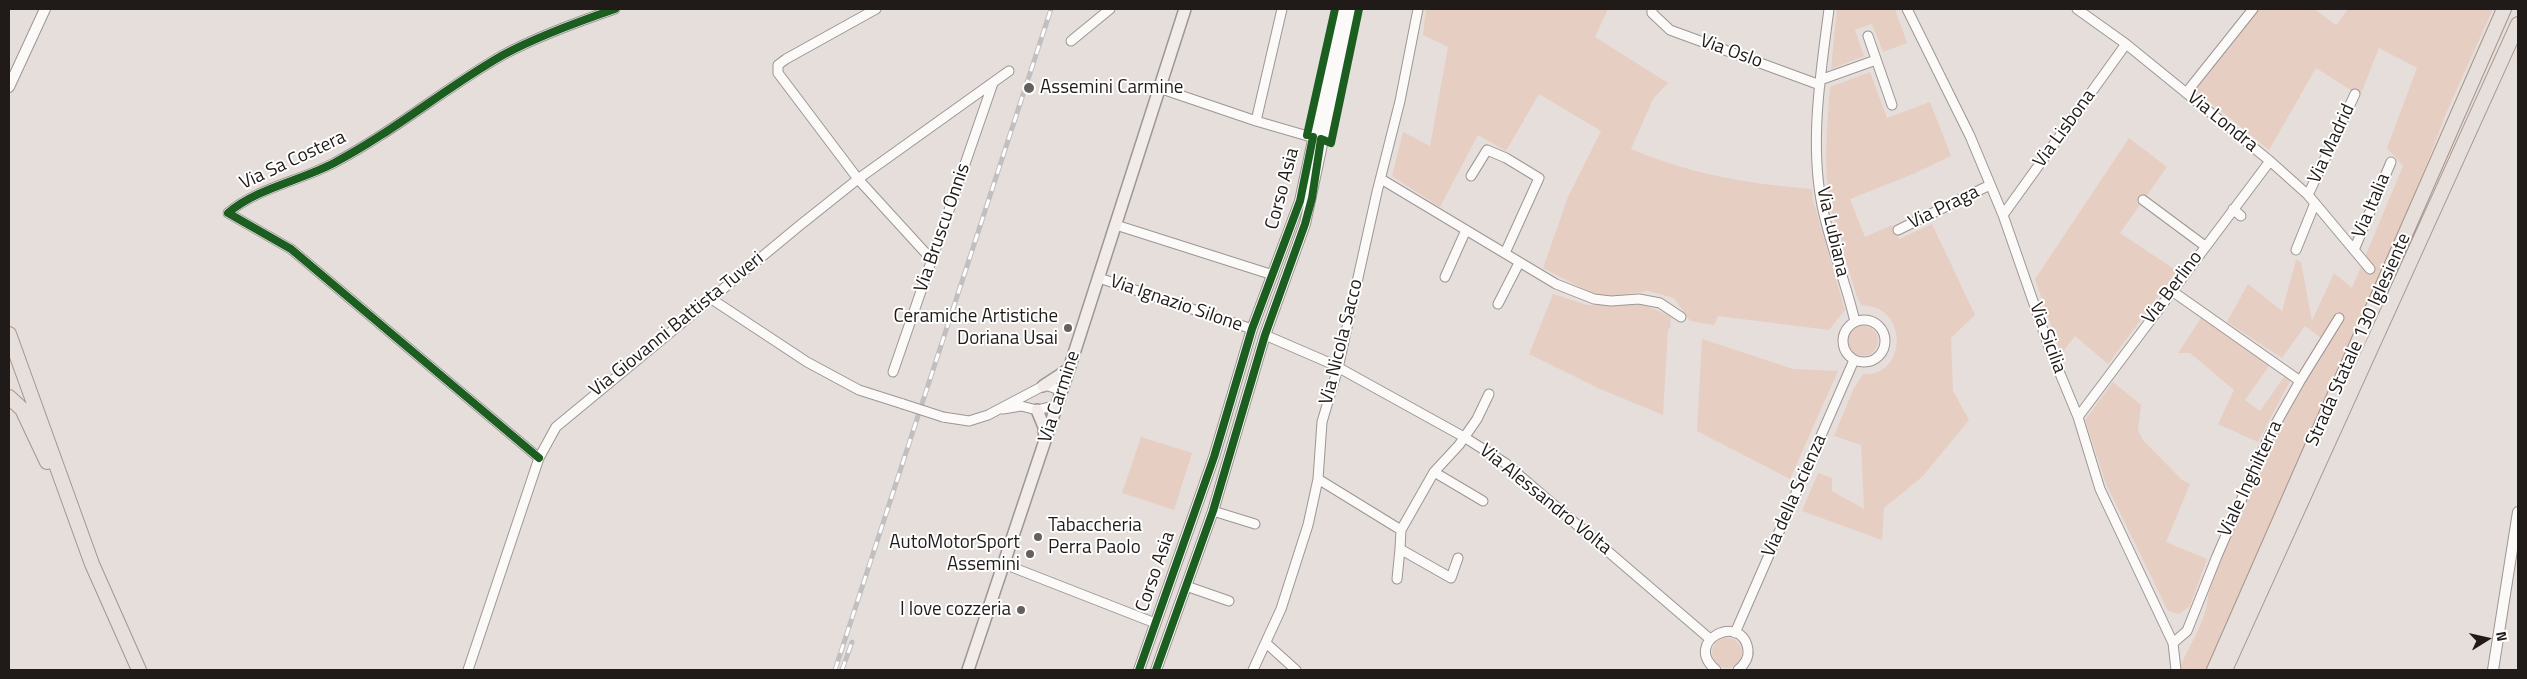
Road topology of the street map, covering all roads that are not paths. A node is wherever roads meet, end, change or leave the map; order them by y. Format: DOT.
graph roads {
  1 [pos="46,9"];
  2 [pos="615,9"];
  3 [pos="876,9"];
  4 [pos="1110,9"];
  5 [pos="1185,9"];
  6 [pos="1282,9"];
  7 [pos="1346,9"];
  8 [pos="1418,9"];
  9 [pos="1652,9"];
  10 [pos="1829,9"];
  11 [pos="1907,9"];
  12 [pos="2077,9"];
  13 [pos="2253,9"];
  14 [pos="2498,9"];
  15 [pos="2504,9"];
  16 [pos="2518,24"];
  17 [pos="1868,36"];
  18 [pos="2518,39"];
  19 [pos="1071,41"];
  20 [pos="2126,44"];
  21 [pos="2486,46"];
  22 [pos="1876,60"];
  23 [pos="2502,63"];
  24 [pos="1008,71"];
  25 [pos="1820,82"];
  26 [pos="993,83"];
  27 [pos="9,87"];
  28 [pos="1159,88"];
  29 [pos="2186,93"];
  30 [pos="2356,94"];
  31 [pos="1892,105"];
  32 [pos="1256,121"];
  33 [pos="1317,138"];
  34 [pos="2270,161"];
  35 [pos="2391,162"];
  36 [pos="1470,176"];
  37 [pos="858,179"];
  38 [pos="1381,179"];
  39 [pos="1990,185"];
  40 [pos="2308,195"];
  41 [pos="2143,200"];
  42 [pos="2315,203"];
  43 [pos="2233,209"];
  44 [pos="2003,215"];
  45 [pos="2241,216"];
  46 [pos="1116,225"];
  47 [pos="1466,230"];
  48 [pos="1898,230"];
  49 [pos="2204,246"];
  50 [pos="2296,250"];
  51 [pos="2354,250"];
  52 [pos="1505,253"];
  53 [pos="932,260"];
  54 [pos="1519,262"];
  55 [pos="2370,269"];
  56 [pos="1273,275"];
  57 [pos="1446,277"];
  58 [pos="1099,278"];
  59 [pos="2172,291"];
  60 [pos="710,298"];
  61 [pos="1498,304"];
  62 [pos="1681,318"];
  63 [pos="2339,318"];
  64 [pos="1855,322"];
  65 [pos="1252,329"];
  66 [pos="9,334"];
  67 [pos="1265,335"];
  68 [pos="1854,360"];
  69 [pos="1338,368"];
  70 [pos="1069,369"];
  71 [pos="893,372"];
  72 [pos="2300,381"];
  73 [pos="1042,386"];
  74 [pos="1062,391"];
  75 [pos="1489,394"];
  76 [pos="9,397"];
  77 [pos="1057,406"];
  78 [pos="998,409"];
  79 [pos="1037,410"];
  80 [pos="2078,417"];
  81 [pos="1464,437"];
  82 [pos="1045,442"];
  83 [pos="539,458"];
  84 [pos="1434,472"];
  85 [pos="61,479"];
  86 [pos="1318,479"];
  87 [pos="1483,501"];
  88 [pos="1213,511"];
  89 [pos="2518,512"];
  90 [pos="1254,524"];
  91 [pos="1401,530"];
  92 [pos="1400,549"];
  93 [pos="1458,558"];
  94 [pos="1004,564"];
  95 [pos="1397,579"];
  96 [pos="1186,586"];
  97 [pos="1229,600"];
  98 [pos="1155,623"];
  99 [pos="1735,633"];
  100 [pos="1710,639"];
  101 [pos="1266,643"];
  102 [pos="2173,643"];
  103 [pos="1742,669"];
  104 [pos="139,670"];
  105 [pos="468,670"];
  106 [pos="968,670"];
  107 [pos="1139,670"];
  108 [pos="1156,670"];
  109 [pos="1253,670"];
  110 [pos="1296,670"];
  111 [pos="1716,670"];
  112 [pos="2176,670"];
  113 [pos="2214,670"];
  114 [pos="2226,670"];
  115 [pos="2493,670"];
  1 -- 27 [label="street"];
  2 -- 83 [label="street, Via Sa Costera"];
  3 -- 37 [label="street"];
  4 -- 19 [label="street"];
  5 -- 28 [label="main road, Via Carmine"];
  6 -- 32 [label="street"];
  7 -- 33 [label="street"];
  8 -- 38 [label="street, Via Nicola Sacco"];
  9 -- 25 [label="street, Via Oslo"];
  10 -- 25 [label="street, Via Lubiana"];
  11 -- 39 [label="street, Via Sicilia"];
  12 -- 20 [label="street, Via Londra"];
  13 -- 29 [label="street"];
  14 -- 21 [label="main road"];
  15 -- 21 [label="main road, Strada Statale 130 Iglesiente"];
  16 -- 23 [label="main road, Strada Statale 130 Iglesiente"];
  17 -- 22 [label="street"];
  18 -- 23 [label="main road"];
  20 -- 29 [label="street, Via Londra"];
  20 -- 44 [label="street, Via Lisbona"];
  21 -- 113 [label="main road, Strada Statale 130 Iglesiente"];
  22 -- 25 [label="street"];
  22 -- 31 [label="street"];
  23 -- 114 [label="main road, Strada Statale 130 Iglesiente"];
  24 -- 26 [label="street, Via Giovanni Battista Tuveri"];
  25 -- 64 [label="street, Via Lubiana"];
  26 -- 37 [label="street, Via Giovanni Battista Tuveri"];
  26 -- 53 [label="street, Via Bruscu Onnis"];
  28 -- 32 [label="street"];
  28 -- 46 [label="main road, Via Carmine"];
  29 -- 34 [label="street, Via Londra"];
  30 -- 40 [label="street, Via Madrid"];
  32 -- 33 [label="street"];
  33 -- 56 [label="street, Corso Asia"];
  33 -- 67 [label="street, Corso Asia"];
  34 -- 40 [label="street, Via Londra"];
  34 -- 43 [label="street, Via Berlino"];
  35 -- 51 [label="street, Via Italia"];
  36 -- 52 [label="street"];
  37 -- 53 [label="street"];
  37 -- 60 [label="street, Via Giovanni Battista Tuveri"];
  38 -- 47 [label="street"];
  38 -- 69 [label="street, Via Nicola Sacco"];
  39 -- 44 [label="street, Via Sicilia"];
  39 -- 48 [label="street, Via Praga"];
  40 -- 42 [label="street, Via Londra"];
  41 -- 49 [label="street"];
  42 -- 50 [label="street, Via Madrid"];
  42 -- 51 [label="street, Via Londra"];
  43 -- 45 [label="street"];
  43 -- 49 [label="street, Via Berlino"];
  44 -- 80 [label="street, Via Sicilia"];
  46 -- 56 [label="street"];
  46 -- 58 [label="main road, Via Carmine"];
  47 -- 52 [label="street"];
  47 -- 57 [label="street"];
  49 -- 59 [label="street, Via Berlino"];
  51 -- 55 [label="street, Via Londra"];
  52 -- 54 [label="street"];
  53 -- 71 [label="street, Via Bruscu Onnis"];
  54 -- 61 [label="street"];
  54 -- 62 [label="street"];
  56 -- 65 [label="street, Corso Asia"];
  58 -- 65 [label="street, Via Ignazio Silone"];
  58 -- 70 [label="main road, Via Carmine"];
  59 -- 72 [label="street"];
  59 -- 80 [label="street, Via Berlino"];
  60 -- 78 [label="street, bridge"];
  60 -- 83 [label="street, Via Giovanni Battista Tuveri"];
  63 -- 72 [label="street, Viale Inghilterra"];
  64 -- 68 [label="street"];
  64 -- 68 [label="street"];
  65 -- 98 [label="street, Corso Asia"];
  66 -- 85 [label="main road"];
  67 -- 69 [label="street, Via Alessandro Volta"];
  67 -- 88 [label="street, Corso Asia"];
  68 -- 99 [label="street, Via della Scienza"];
  69 -- 81 [label="street, Via Alessandro Volta"];
  69 -- 86 [label="street, Via Nicola Sacco"];
  70 -- 73 [label="main road"];
  70 -- 74 [label="main road, Via Carmine"];
  72 -- 102 [label="street, Viale Inghilterra"];
  73 -- 74 [label="street"];
  73 -- 78 [label="street"];
  74 -- 77 [label="main road, Via Carmine"];
  75 -- 81 [label="street"];
  76 -- 85 [label="main road"];
  77 -- 79 [label="street"];
  77 -- 82 [label="main road, Via Carmine"];
  78 -- 79 [label="street"];
  79 -- 82 [label="main road"];
  80 -- 102 [label="street, Via Sicilia"];
  81 -- 84 [label="street"];
  81 -- 100 [label="street, Via Alessandro Volta"];
  82 -- 94 [label="main road, Via Carmine"];
  83 -- 105 [label="street, Via Giovanni Battista Tuveri"];
  84 -- 87 [label="street"];
  84 -- 91 [label="street"];
  85 -- 104 [label="main road"];
  86 -- 91 [label="street"];
  86 -- 101 [label="street, Via Nicola Sacco"];
  88 -- 90 [label="street"];
  88 -- 96 [label="street, Corso Asia"];
  89 -- 115 [label="street"];
  91 -- 92 [label="street"];
  92 -- 93 [label="street"];
  92 -- 95 [label="street"];
  94 -- 98 [label="street"];
  94 -- 106 [label="main road, Via Carmine"];
  96 -- 97 [label="street"];
  96 -- 108 [label="street, Corso Asia"];
  98 -- 107 [label="street, Corso Asia"];
  99 -- 100 [label="street"];
  99 -- 103 [label="street"];
  100 -- 111 [label="street"];
  101 -- 109 [label="street, Via Nicola Sacco"];
  101 -- 110 [label="street"];
  102 -- 112 [label="street, Via Sicilia"];
}
